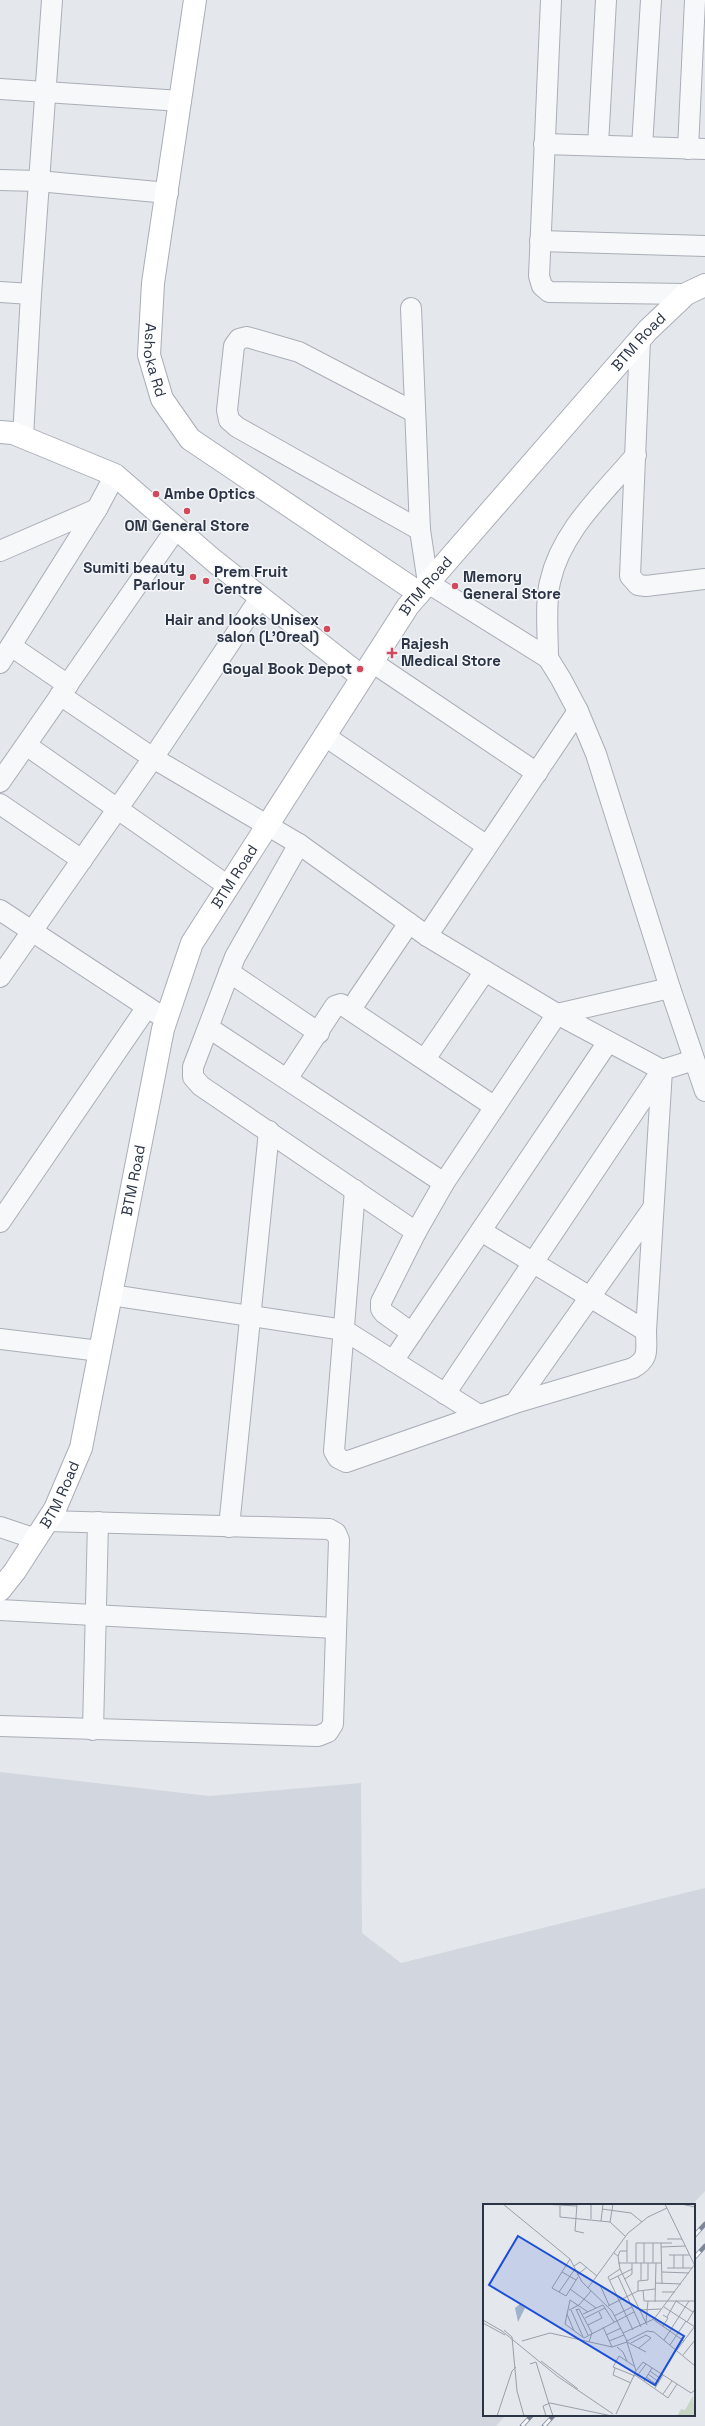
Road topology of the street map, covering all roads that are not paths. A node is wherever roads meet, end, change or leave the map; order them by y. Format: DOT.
graph roads {
  1 [pos="52,0"];
  2 [pos="195,0"];
  3 [pos="551,0"];
  4 [pos="606,0"];
  5 [pos="651,0"];
  6 [pos="696,0"];
  7 [pos="0,89"];
  8 [pos="47,91"];
  9 [pos="181,101"];
  10 [pos="544,144"];
  11 [pos="598,146"];
  12 [pos="642,147"];
  13 [pos="697,149"];
  14 [pos="0,180"];
  15 [pos="38,181"];
  16 [pos="168,193"];
  17 [pos="540,240"];
  18 [pos="705,246"];
  19 [pos="696,290"];
  20 [pos="0,292"];
  21 [pos="31,294"];
  22 [pos="412,308"];
  23 [pos="640,340"];
  24 [pos="414,412"];
  25 [pos="0,432"];
  26 [pos="23,437"];
  27 [pos="636,455"];
  28 [pos="115,475"];
  29 [pos="97,508"];
  30 [pos="176,529"];
  31 [pos="420,530"];
  32 [pos="0,551"];
  33 [pos="705,579"];
  34 [pos="424,588"];
  35 [pos="260,598"];
  36 [pos="4,655"];
  37 [pos="548,658"];
  38 [pos="367,670"];
  39 [pos="64,690"];
  40 [pos="578,711"];
  41 [pos="325,736"];
  42 [pos="26,745"];
  43 [pos="153,758"];
  44 [pos="537,773"];
  45 [pos="0,782"];
  46 [pos="0,804"];
  47 [pos="118,808"];
  48 [pos="266,826"];
  49 [pos="299,844"];
  50 [pos="487,846"];
  51 [pos="82,860"];
  52 [pos="228,886"];
  53 [pos="0,910"];
  54 [pos="409,923"];
  55 [pos="33,930"];
  56 [pos="426,936"];
  57 [pos="485,971"];
  58 [pos="229,972"];
  59 [pos="0,977"];
  60 [pos="670,988"];
  61 [pos="147,1007"];
  62 [pos="351,1009"];
  63 [pos="556,1014"];
  64 [pos="167,1019"];
  65 [pos="209,1028"];
  66 [pos="319,1032"];
  67 [pos="608,1042"];
  68 [pos="425,1059"];
  69 [pos="694,1060"];
  70 [pos="662,1070"];
  71 [pos="288,1080"];
  72 [pos="705,1091"];
  73 [pos="495,1107"];
  74 [pos="269,1131"];
  75 [pos="444,1183"];
  76 [pos="355,1190"];
  77 [pos="653,1208"];
  78 [pos="0,1222"];
  79 [pos="481,1230"];
  80 [pos="416,1232"];
  81 [pos="533,1263"];
  82 [pos="111,1295"];
  83 [pos="590,1297"];
  84 [pos="250,1316"];
  85 [pos="344,1330"];
  86 [pos="646,1331"];
  87 [pos="412,1333"];
  88 [pos="0,1339"];
  89 [pos="100,1351"];
  90 [pos="393,1361"];
  91 [pos="445,1394"];
  92 [pos="515,1403"];
  93 [pos="479,1415"];
  94 [pos="47,1521"];
  95 [pos="98,1522"];
  96 [pos="0,1527"];
  97 [pos="229,1527"];
  98 [pos="36,1539"];
  99 [pos="0,1590"];
  100 [pos="0,1610"];
  101 [pos="96,1615"];
  102 [pos="334,1628"];
  103 [pos="0,1726"];
  104 [pos="93,1730"];
  1 -- 8 [label="street"];
  2 -- 9 [label="street, Ashoka Rd"];
  3 -- 10 [label="street"];
  4 -- 11 [label="street"];
  5 -- 12 [label="street"];
  6 -- 13 [label="street"];
  7 -- 8 [label="street"];
  8 -- 9 [label="street"];
  8 -- 15 [label="street"];
  9 -- 16 [label="street, Ashoka Rd"];
  10 -- 11 [label="street"];
  10 -- 17 [label="street"];
  11 -- 12 [label="street"];
  12 -- 13 [label="street"];
  14 -- 15 [label="street"];
  15 -- 16 [label="street"];
  15 -- 21 [label="street"];
  16 -- 34 [label="street, Ashoka Rd"];
  17 -- 18 [label="street"];
  17 -- 19 [label="street"];
  19 -- 23 [label="street, BTM Road"];
  20 -- 21 [label="street"];
  21 -- 26 [label="street"];
  22 -- 24 [label="street"];
  23 -- 27 [label="street"];
  23 -- 34 [label="street, BTM Road"];
  24 -- 31 [label="street"];
  24 -- 31 [label="street"];
  25 -- 26 [label="street"];
  26 -- 28 [label="street"];
  27 -- 33 [label="street"];
  27 -- 37 [label="street"];
  28 -- 29 [label="street"];
  28 -- 30 [label="street"];
  29 -- 32 [label="street"];
  29 -- 36 [label="street"];
  30 -- 35 [label="street"];
  30 -- 39 [label="street"];
  31 -- 34 [label="street"];
  34 -- 37 [label="street"];
  34 -- 38 [label="street, BTM Road"];
  35 -- 38 [label="street"];
  35 -- 43 [label="street"];
  36 -- 39 [label="street"];
  37 -- 40 [label="street"];
  38 -- 41 [label="street, BTM Road"];
  38 -- 44 [label="street"];
  39 -- 42 [label="street"];
  39 -- 43 [label="street"];
  40 -- 44 [label="street"];
  40 -- 60 [label="street"];
  41 -- 48 [label="street, BTM Road"];
  41 -- 50 [label="street"];
  42 -- 45 [label="street"];
  42 -- 47 [label="street"];
  43 -- 47 [label="street"];
  43 -- 48 [label="street"];
  44 -- 50 [label="street"];
  46 -- 51 [label="street"];
  47 -- 51 [label="street"];
  47 -- 52 [label="street"];
  48 -- 49 [label="street"];
  48 -- 52 [label="street, BTM Road"];
  49 -- 54 [label="street"];
  49 -- 58 [label="street"];
  50 -- 56 [label="street"];
  51 -- 55 [label="street"];
  52 -- 64 [label="street, BTM Road"];
  53 -- 55 [label="street"];
  54 -- 56 [label="street"];
  54 -- 62 [label="street"];
  55 -- 59 [label="street"];
  55 -- 61 [label="street"];
  56 -- 57 [label="street"];
  57 -- 63 [label="street"];
  57 -- 68 [label="street"];
  58 -- 65 [label="street"];
  58 -- 66 [label="street"];
  60 -- 63 [label="street"];
  60 -- 69 [label="street"];
  61 -- 64 [label="street"];
  61 -- 78 [label="street"];
  62 -- 66 [label="street"];
  62 -- 68 [label="street"];
  63 -- 67 [label="street"];
  63 -- 73 [label="street"];
  64 -- 82 [label="street, BTM Road"];
  65 -- 71 [label="street"];
  65 -- 74 [label="street"];
  66 -- 71 [label="street"];
  67 -- 70 [label="street"];
  67 -- 79 [label="street"];
  68 -- 73 [label="street"];
  69 -- 70 [label="street"];
  69 -- 72 [label="street"];
  70 -- 77 [label="street"];
  70 -- 81 [label="street"];
  71 -- 75 [label="street"];
  73 -- 75 [label="street"];
  74 -- 76 [label="street"];
  74 -- 84 [label="street"];
  75 -- 80 [label="street"];
  76 -- 80 [label="street"];
  76 -- 85 [label="street"];
  77 -- 83 [label="street"];
  77 -- 86 [label="street"];
  79 -- 81 [label="street"];
  79 -- 87 [label="street"];
  80 -- 87 [label="street"];
  81 -- 83 [label="street"];
  81 -- 91 [label="street"];
  82 -- 84 [label="street"];
  82 -- 89 [label="street, BTM Road"];
  83 -- 86 [label="street"];
  83 -- 92 [label="street"];
  84 -- 85 [label="street"];
  84 -- 97 [label="street"];
  85 -- 90 [label="street"];
  85 -- 93 [label="street"];
  86 -- 92 [label="street"];
  87 -- 90 [label="street"];
  88 -- 89 [label="street"];
  89 -- 94 [label="street, BTM Road"];
  90 -- 91 [label="street"];
  91 -- 93 [label="street"];
  92 -- 93 [label="street"];
  94 -- 95 [label="street"];
  94 -- 98 [label="street, BTM Road"];
  95 -- 97 [label="street"];
  95 -- 101 [label="street"];
  96 -- 98 [label="street"];
  97 -- 102 [label="street"];
  98 -- 99 [label="street, BTM Road"];
  100 -- 101 [label="street"];
  101 -- 102 [label="street"];
  101 -- 104 [label="street"];
  102 -- 104 [label="street"];
  103 -- 104 [label="street"];
}
